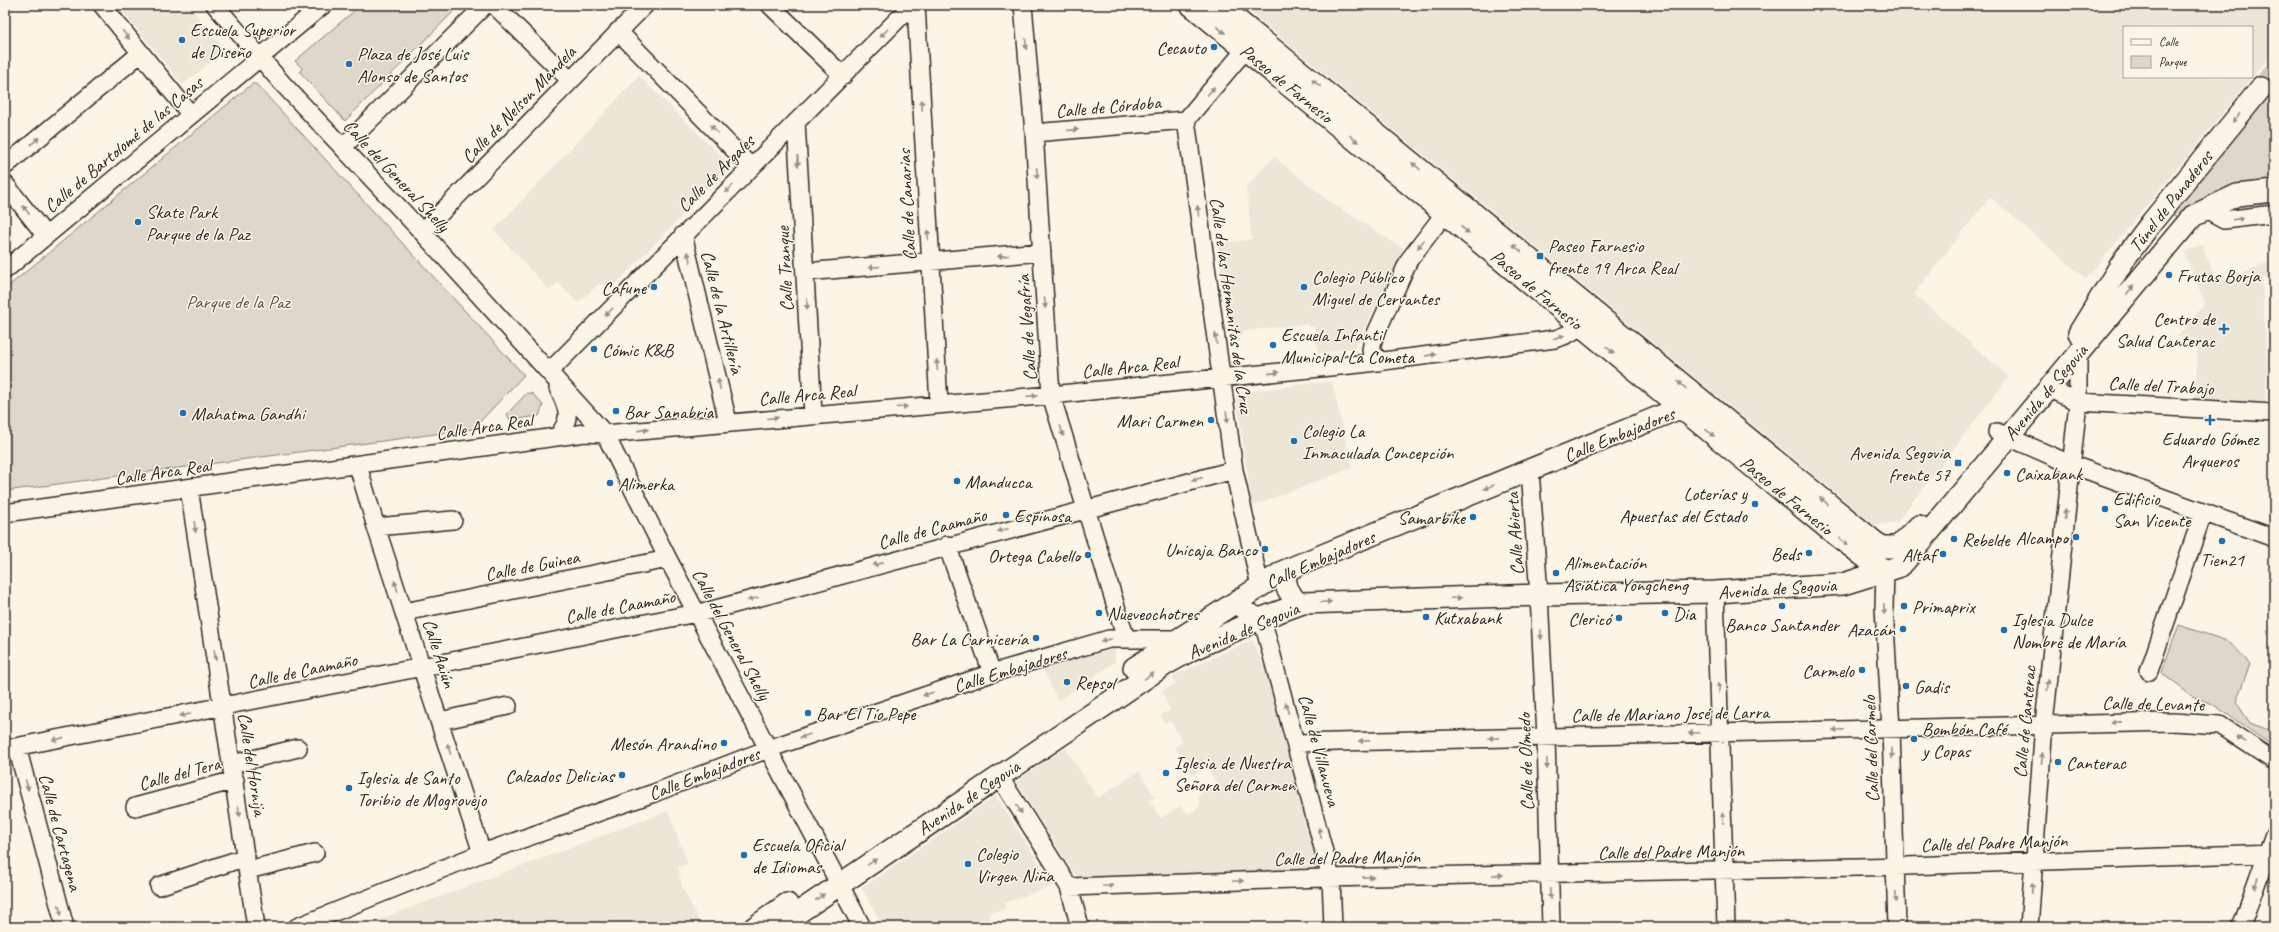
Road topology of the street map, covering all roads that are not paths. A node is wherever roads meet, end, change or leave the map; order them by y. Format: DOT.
graph roads {
  1 [pos="102,5"];
  2 [pos="215,5"];
  3 [pos="323,5"];
  4 [pos="485,5"];
  5 [pos="494,5"];
  6 [pos="644,5"];
  7 [pos="770,5"];
  8 [pos="912,5"];
  9 [pos="916,5"];
  10 [pos="1023,5"];
  11 [pos="1191,5"];
  12 [pos="1219,5"];
  13 [pos="618,31"];
  14 [pos="1245,50"];
  15 [pos="141,53"];
  16 [pos="260,58"];
  17 [pos="843,76"];
  18 [pos="570,80"];
  19 [pos="2260,88"];
  20 [pos="191,114"];
  21 [pos="1186,120"];
  22 [pos="796,122"];
  23 [pos="1034,133"];
  24 [pos="343,147"];
  25 [pos="5,166"];
  26 [pos="751,167"];
  27 [pos="5,184"];
  28 [pos="2274,190"];
  29 [pos="2204,209"];
  30 [pos="1445,213"];
  31 [pos="2274,214"];
  32 [pos="422,232"];
  33 [pos="683,235"];
  34 [pos="46,236"];
  35 [pos="1042,252"];
  36 [pos="930,263"];
  37 [pos="5,270"];
  38 [pos="805,272"];
  39 [pos="1574,296"];
  40 [pos="2088,321"];
  41 [pos="1580,325"];
  42 [pos="2078,353"];
  43 [pos="1380,362"];
  44 [pos="549,372"];
  45 [pos="1221,378"];
  46 [pos="2048,388"];
  47 [pos="1051,395"];
  48 [pos="2078,402"];
  49 [pos="939,404"];
  50 [pos="1680,408"];
  51 [pos="1712,410"];
  52 [pos="2274,413"];
  53 [pos="814,414"];
  54 [pos="728,422"];
  55 [pos="604,434"];
  56 [pos="2002,435"];
  57 [pos="557,436"];
  58 [pos="2070,464"];
  59 [pos="358,466"];
  60 [pos="1234,470"];
  61 [pos="1530,470"];
  62 [pos="189,488"];
  63 [pos="1086,509"];
  64 [pos="5,513"];
  65 [pos="2203,513"];
  66 [pos="453,520"];
  67 [pos="376,527"];
  68 [pos="2274,538"];
  69 [pos="1876,543"];
  70 [pos="948,545"];
  71 [pos="668,559"];
  72 [pos="1885,570"];
  73 [pos="1284,571"];
  74 [pos="1260,586"];
  75 [pos="1715,592"];
  76 [pos="1539,595"];
  77 [pos="1231,604"];
  78 [pos="1297,604"];
  79 [pos="404,612"];
  80 [pos="696,613"];
  81 [pos="1262,618"];
  82 [pos="1126,639"];
  83 [pos="1176,639"];
  84 [pos="423,667"];
  85 [pos="2149,671"];
  86 [pos="992,673"];
  87 [pos="508,706"];
  88 [pos="224,708"];
  89 [pos="440,721"];
  90 [pos="2044,724"];
  91 [pos="1891,729"];
  92 [pos="1721,732"];
  93 [pos="1546,737"];
  94 [pos="1296,742"];
  95 [pos="11,748"];
  96 [pos="298,748"];
  97 [pos="768,749"];
  98 [pos="2274,761"];
  99 [pos="233,772"];
  100 [pos="999,776"];
  101 [pos="135,807"];
  102 [pos="2274,834"];
  103 [pos="315,853"];
  104 [pos="482,853"];
  105 [pos="2270,853"];
  106 [pos="2034,861"];
  107 [pos="247,864"];
  108 [pos="1894,866"];
  109 [pos="1724,871"];
  110 [pos="1549,874"];
  111 [pos="837,878"];
  112 [pos="1331,878"];
  113 [pos="159,886"];
  114 [pos="1069,887"];
  115 [pos="65,927"];
  116 [pos="256,927"];
  117 [pos="297,927"];
  118 [pos="755,927"];
  119 [pos="777,927"];
  120 [pos="862,927"];
  121 [pos="1080,927"];
  122 [pos="1333,927"];
  123 [pos="1551,927"];
  124 [pos="1726,927"];
  125 [pos="1897,927"];
  126 [pos="2029,927"];
  127 [pos="2241,927"];
  1 -- 15 [label="street, one-way"];
  2 -- 16 [label="street, Calle del General Shelly"];
  3 -- 16 [label="street, Calle de Bartolomé de las Casas"];
  4 -- 24 [label="street"];
  5 -- 18 [label="street"];
  6 -- 13 [label="street, Calle de Nelson Mandela"];
  7 -- 17 [label="street"];
  8 -- 17 [label="street, Calle de Argales, one-way"];
  36 -- 9 [label="street, Calle de Canarias, one-way"];
  10 -- 23 [label="street, Calle de Vegafría, one-way"];
  11 -- 14 [label="main road, Paseo de Farnesio, one-way"];
  39 -- 12 [label="main road, Paseo de Farnesio, one-way"];
  13 -- 18 [label="street, Calle de Nelson Mandela"];
  26 -- 13 [label="street, one-way"];
  21 -- 14 [label="street, one-way"];
  14 -- 30 [label="main road, Paseo de Farnesio, one-way"];
  15 -- 20 [label="street"];
  25 -- 15 [label="street, one-way"];
  16 -- 20 [label="street, Calle de Bartolomé de las Casas"];
  16 -- 24 [label="street, Calle del General Shelly"];
  17 -- 22 [label="street, Calle de Argales"];
  18 -- 32 [label="street, Calle de Nelson Mandela"];
  19 -- 40 [label="main road, Túnel de Panaderos, one-way"];
  20 -- 34 [label="street, Calle de Bartolomé de las Casas"];
  23 -- 21 [label="street, Calle de Córdoba, one-way"];
  45 -- 21 [label="street, Calle de las Hermanitas de la Cruz, one-way"];
  22 -- 26 [label="street, Calle de Argales"];
  22 -- 38 [label="street, Calle Tranque, one-way"];
  23 -- 35 [label="street, Calle de Vegafría, one-way"];
  24 -- 32 [label="street, Calle del General Shelly"];
  26 -- 33 [label="street, Calle de Argales, one-way"];
  34 -- 27 [label="street, one-way"];
  28 -- 29 [label="main road, Avenida de Segovia"];
  29 -- 31 [label="street, one-way"];
  42 -- 29 [label="main road, Avenida de Segovia, one-way"];
  30 -- 41 [label="main road, Paseo de Farnesio, one-way"];
  30 -- 43 [label="street, one-way"];
  32 -- 44 [label="street, Calle del General Shelly"];
  33 -- 44 [label="street, Calle de Argales, one-way"];
  54 -- 33 [label="street, Calle de la Artillería, one-way"];
  34 -- 37 [label="street, Calle de Bartolomé de las Casas"];
  35 -- 36 [label="street, one-way"];
  35 -- 47 [label="street, Calle de Vegafría, one-way"];
  36 -- 38 [label="street, one-way"];
  49 -- 36 [label="street, Calle de Canarias, one-way"];
  38 -- 53 [label="street, Calle Tranque, one-way"];
  39 -- 41 [label="street"];
  51 -- 39 [label="main road, Paseo de Farnesio, one-way"];
  40 -- 56 [label="main road, Avenida de Segovia"];
  43 -- 41 [label="street, Calle Arca Real, one-way"];
  41 -- 50 [label="main road, Paseo de Farnesio, one-way"];
  42 -- 46 [label="main road, Avenida de Segovia"];
  42 -- 48 [label="street, Calle de Canterac"];
  45 -- 43 [label="street, Calle Arca Real, one-way"];
  44 -- 55 [label="street, Calle del General Shelly"];
  44 -- 57 [label="street, Calle del General Shelly"];
  45 -- 47 [label="street, Calle Arca Real"];
  45 -- 60 [label="street, Calle de las Hermanitas de la Cruz, one-way"];
  46 -- 48 [label="street, Calle del Trabajo"];
  46 -- 56 [label="main road, Avenida de Segovia"];
  49 -- 47 [label="street, Calle Arca Real, one-way"];
  47 -- 63 [label="street, Calle de Vegafría, one-way"];
  48 -- 52 [label="street, Calle del Trabajo"];
  48 -- 58 [label="street, Calle de Canterac"];
  53 -- 49 [label="street, Calle Arca Real, one-way"];
  50 -- 51 [label="main road, Calle Embajadores"];
  50 -- 61 [label="main road, Calle Embajadores"];
  50 -- 72 [label="main road, Paseo de Farnesio, one-way"];
  69 -- 51 [label="main road, Paseo de Farnesio, one-way"];
  54 -- 53 [label="street, Calle Arca Real, one-way"];
  55 -- 54 [label="street, Calle Arca Real, one-way"];
  55 -- 57 [label="street, Calle Arca Real"];
  55 -- 71 [label="street, Calle del General Shelly"];
  56 -- 58 [label="street"];
  56 -- 69 [label="main road, Avenida de Segovia"];
  56 -- 72 [label="main road, Avenida de Segovia"];
  57 -- 59 [label="street, Calle Arca Real"];
  58 -- 65 [label="street"];
  90 -- 58 [label="street, Calle de Canterac, one-way"];
  59 -- 62 [label="street, Calle Arca Real"];
  59 -- 67 [label="street, Calle Aaiún"];
  60 -- 63 [label="street, Calle de Caamaño, one-way"];
  60 -- 74 [label="street, Calle de las Hermanitas de la Cruz"];
  61 -- 73 [label="main road, Calle Embajadores, one-way"];
  61 -- 76 [label="street, Calle Abierta"];
  62 -- 64 [label="street, Calle Arca Real"];
  62 -- 88 [label="street, Calle del Hornija, one-way"];
  63 -- 70 [label="street, Calle de Caamaño, one-way"];
  63 -- 82 [label="street, Calle de Vegafría"];
  65 -- 68 [label="street"];
  65 -- 85 [label="street"];
  66 -- 67 [label="street"];
  79 -- 67 [label="street, Calle Aaiún, one-way"];
  69 -- 72 [label="main road"];
  70 -- 80 [label="street, Calle de Caamaño, one-way"];
  70 -- 86 [label="street"];
  71 -- 79 [label="street, Calle de Guinea"];
  71 -- 80 [label="street, Calle del General Shelly"];
  72 -- 75 [label="main road, Avenida de Segovia"];
  72 -- 91 [label="street, Calle del Carmelo, one-way"];
  73 -- 74 [label="main road, Calle Embajadores"];
  73 -- 78 [label="main road"];
  74 -- 77 [label="main road, Calle Embajadores"];
  75 -- 76 [label="main road, Avenida de Segovia"];
  92 -- 75 [label="street, one-way"];
  78 -- 76 [label="main road, Avenida de Segovia, one-way"];
  76 -- 93 [label="street, Calle de Olmedo, one-way"];
  77 -- 81 [label="street"];
  77 -- 83 [label="main road, Calle Embajadores"];
  78 -- 81 [label="main road, Avenida de Segovia"];
  79 -- 84 [label="street, Calle Aaiún"];
  80 -- 84 [label="street, Calle de Caamaño"];
  80 -- 97 [label="street, Calle del General Shelly"];
  94 -- 81 [label="street, Calle de Villanueva, one-way"];
  100 -- 81 [label="main road, Avenida de Segovia, one-way"];
  82 -- 83 [label="street, Calle Embajadores"];
  82 -- 86 [label="street, Calle Embajadores, one-way"];
  83 -- 111 [label="main road, Avenida de Segovia"];
  84 -- 88 [label="street, Calle de Caamaño"];
  84 -- 89 [label="street, Calle Aaiún"];
  86 -- 97 [label="street, Calle Embajadores, one-way"];
  87 -- 89 [label="street"];
  88 -- 95 [label="street, Calle de Caamaño, one-way"];
  88 -- 99 [label="street, Calle del Hornija"];
  104 -- 89 [label="street, Calle Aaiún, one-way"];
  90 -- 91 [label="street, Calle de Mariano José de Larra"];
  98 -- 90 [label="street, Calle de Levante, one-way"];
  106 -- 90 [label="street, Calle de Canterac, one-way"];
  91 -- 92 [label="street, Calle de Mariano José de Larra, one-way"];
  91 -- 108 [label="street, Calle del Carmelo, one-way"];
  92 -- 93 [label="street, Calle de Mariano José de Larra, one-way"];
  109 -- 92 [label="street, one-way"];
  93 -- 94 [label="street, Calle de Mariano José de Larra, one-way"];
  93 -- 110 [label="street, Calle de Olmedo, one-way"];
  112 -- 94 [label="street, Calle de Villanueva, one-way"];
  95 -- 115 [label="street, Calle de Cartagena, one-way"];
  96 -- 99 [label="street, Calle del Tera"];
  97 -- 104 [label="street, Calle Embajadores"];
  97 -- 111 [label="street, Calle del General Shelly"];
  99 -- 101 [label="street, Calle del Tera"];
  99 -- 107 [label="street, Calle del Hornija, one-way"];
  111 -- 100 [label="main road, Avenida de Segovia, one-way"];
  100 -- 114 [label="street, one-way"];
  102 -- 105 [label="street"];
  103 -- 107 [label="street"];
  104 -- 117 [label="street, Calle Embajadores"];
  105 -- 106 [label="street, Calle del Padre Manjón"];
  105 -- 127 [label="street, one-way"];
  106 -- 108 [label="street, Calle del Padre Manjón"];
  126 -- 106 [label="street, Calle de Canterac, one-way"];
  107 -- 113 [label="street"];
  107 -- 116 [label="street, Calle del Hornija"];
  108 -- 109 [label="street, Calle del Padre Manjón"];
  108 -- 125 [label="street, Calle del Carmelo, one-way"];
  109 -- 110 [label="street, Calle del Padre Manjón"];
  109 -- 124 [label="street"];
  112 -- 110 [label="street, Calle del Padre Manjón, one-way"];
  110 -- 123 [label="street, Calle de Olmedo, one-way"];
  111 -- 118 [label="main road, Avenida de Segovia"];
  119 -- 111 [label="main road, Avenida de Segovia, one-way"];
  111 -- 120 [label="street, Calle del General Shelly"];
  114 -- 112 [label="street, Calle del Padre Manjón, one-way"];
  112 -- 122 [label="street, Calle de Villanueva"];
  114 -- 121 [label="street"];
}
